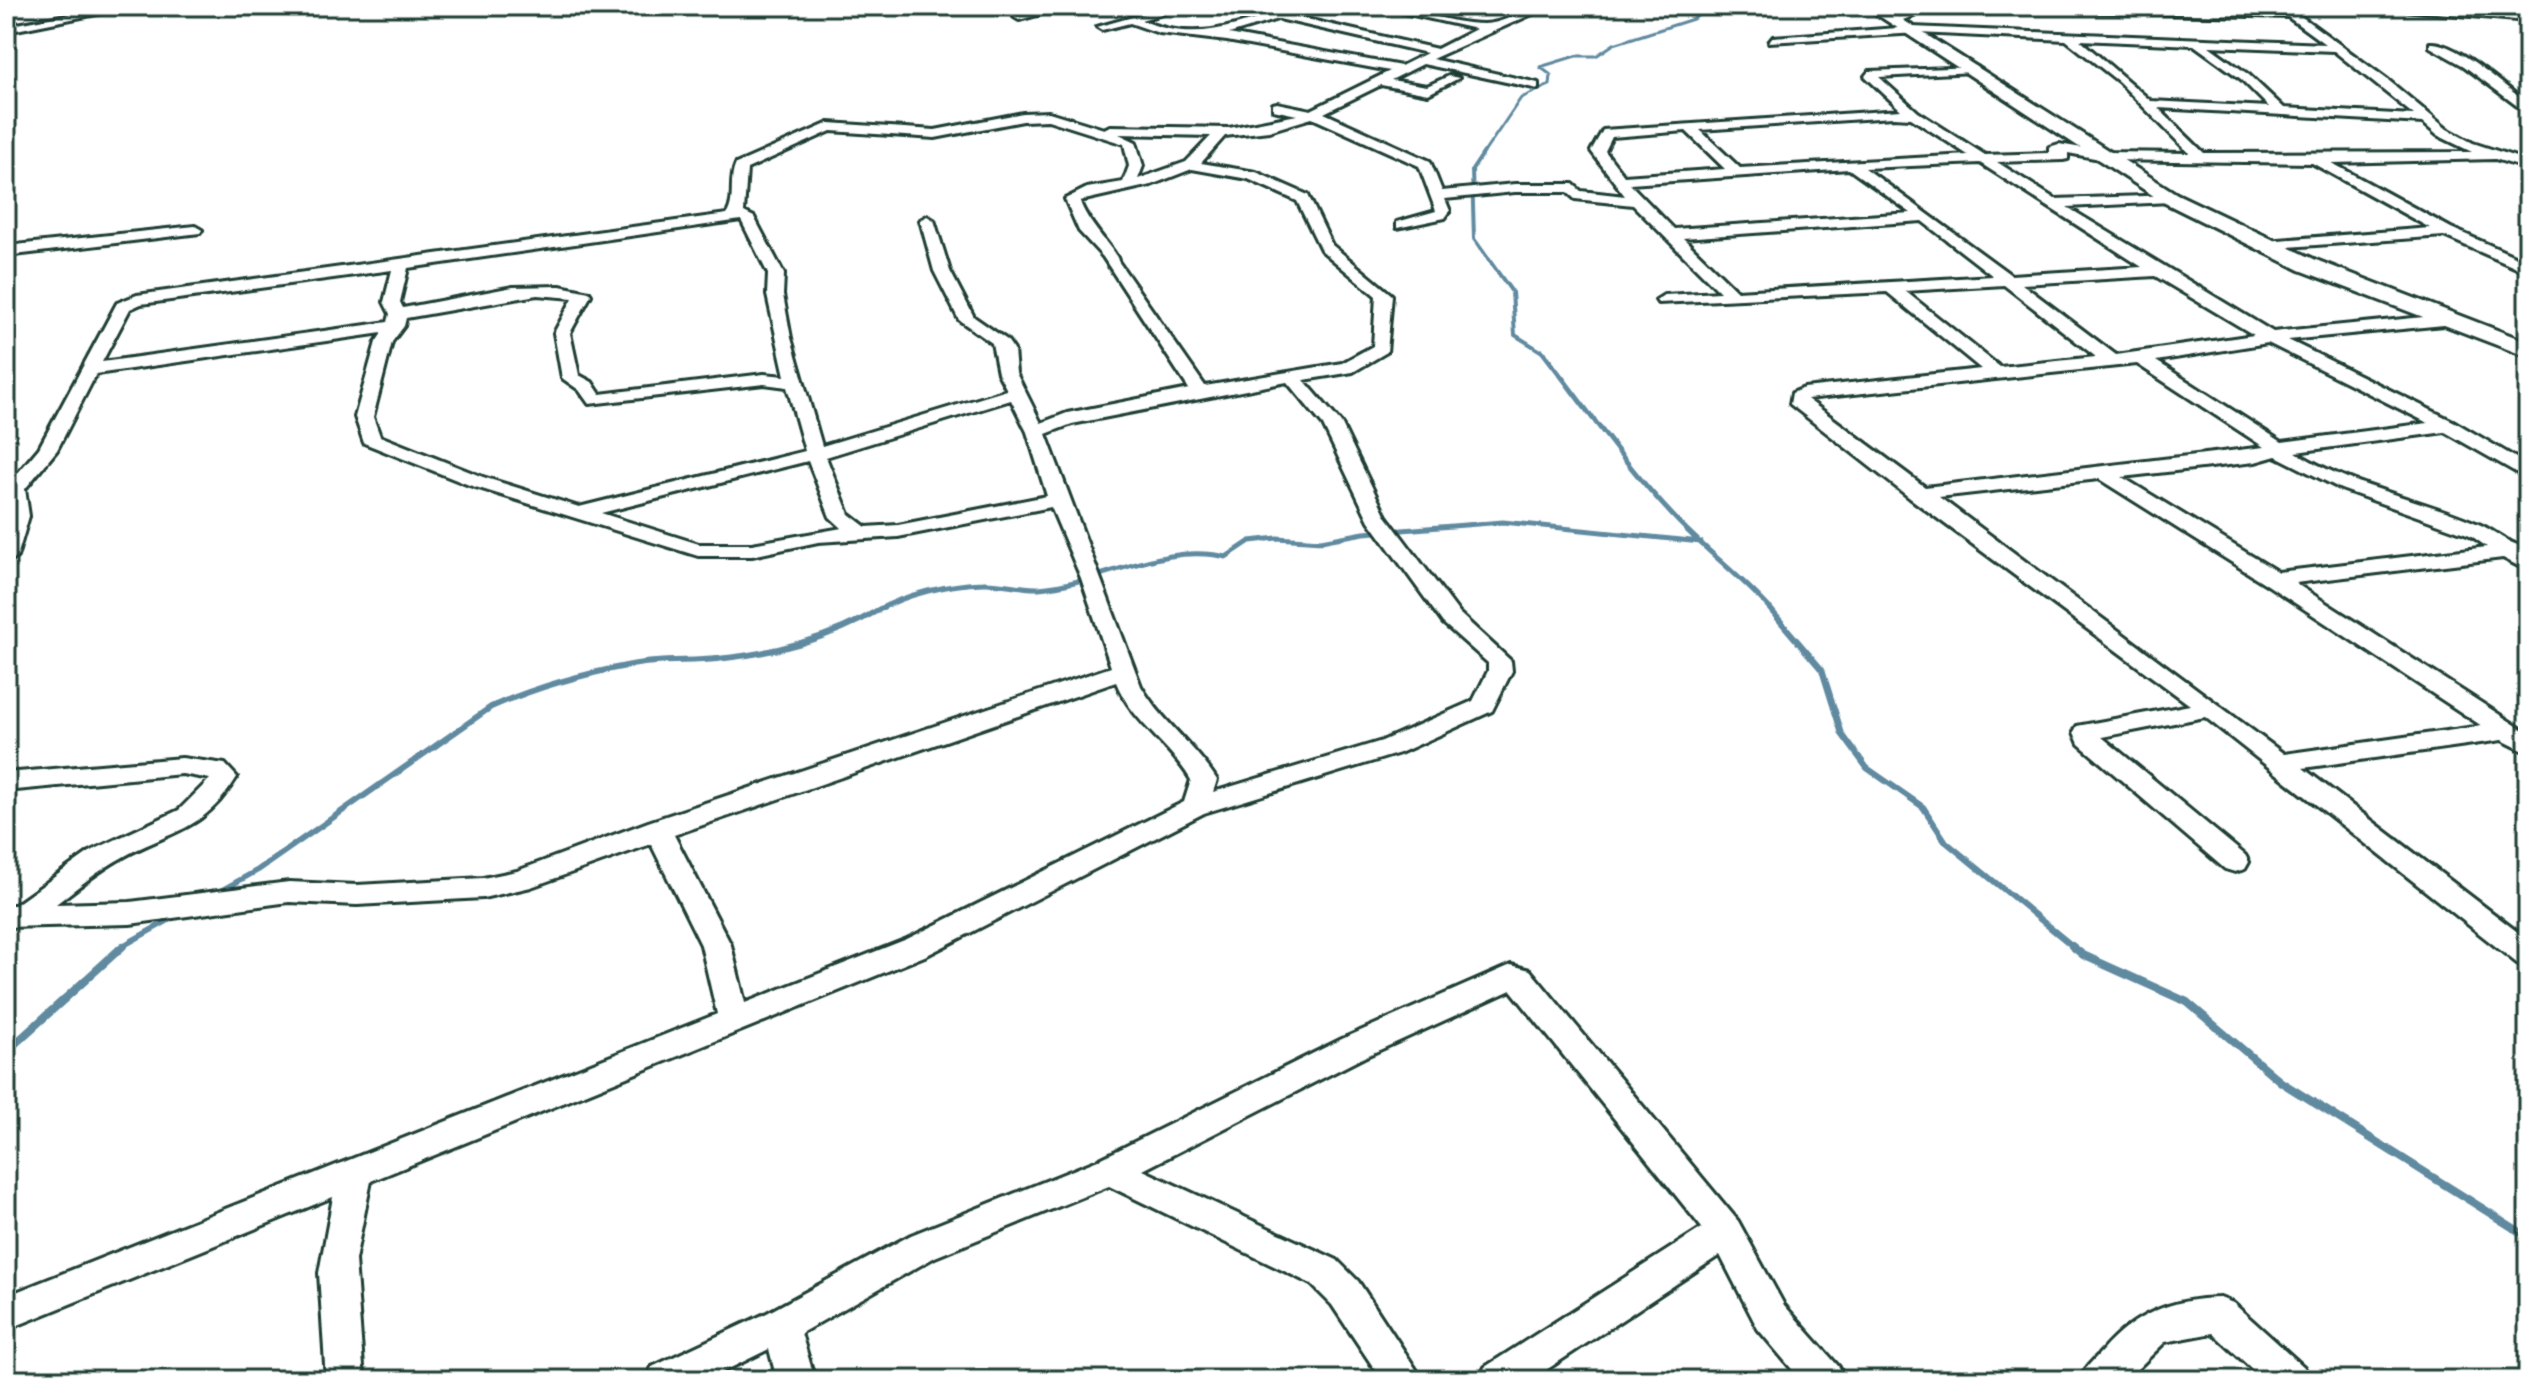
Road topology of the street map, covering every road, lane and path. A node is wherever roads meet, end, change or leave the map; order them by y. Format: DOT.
graph roads {
  1 [pos="132,6"];
  2 [pos="1064,6"];
  3 [pos="1184,6"];
  4 [pos="1307,6"];
  5 [pos="1378,6"];
  6 [pos="1419,6"];
  7 [pos="1545,6"];
  8 [pos="1871,6"];
  9 [pos="1981,6"];
  10 [pos="2390,6"];
  11 [pos="2064,7"];
  12 [pos="2284,10"];
  13 [pos="2488,10"];
  14 [pos="1403,11"];
  15 [pos="1279,16"];
  16 [pos="1019,17"];
  17 [pos="2528,18"];
  18 [pos="1132,20"];
  19 [pos="1908,22"];
  20 [pos="1102,27"];
  21 [pos="1487,28"];
  22 [pos="6,29"];
  23 [pos="1214,36"];
  24 [pos="2071,39"];
  25 [pos="1773,40"];
  26 [pos="2198,43"];
  27 [pos="2434,45"];
  28 [pos="2337,48"];
  29 [pos="1437,52"];
  30 [pos="1420,60"];
  31 [pos="1399,69"];
  32 [pos="1973,69"];
  33 [pos="1453,78"];
  34 [pos="1379,81"];
  35 [pos="1534,86"];
  36 [pos="2509,95"];
  37 [pos="2528,97"];
  38 [pos="2145,104"];
  39 [pos="1277,107"];
  40 [pos="2528,110"];
  41 [pos="2282,113"];
  42 [pos="1313,114"];
  43 [pos="1914,115"];
  44 [pos="2425,119"];
  45 [pos="1688,126"];
  46 [pos="1090,129"];
  47 [pos="1228,131"];
  48 [pos="2495,155"];
  49 [pos="2105,156"];
  50 [pos="2200,157"];
  51 [pos="1984,158"];
  52 [pos="2316,159"];
  53 [pos="1191,165"];
  54 [pos="2528,165"];
  55 [pos="1853,166"];
  56 [pos="1738,174"];
  57 [pos="1621,180"];
  58 [pos="1129,184"];
  59 [pos="1437,196"];
  60 [pos="2170,198"];
  61 [pos="1637,201"];
  62 [pos="2056,203"];
  63 [pos="736,215"];
  64 [pos="1925,216"];
  65 [pos="927,220"];
  66 [pos="1402,225"];
  67 [pos="195,230"];
  68 [pos="2446,231"];
  69 [pos="1673,234"];
  70 [pos="2266,246"];
  71 [pos="6,251"];
  72 [pos="401,264"];
  73 [pos="2528,268"];
  74 [pos="2158,271"];
  75 [pos="2009,280"];
  76 [pos="1892,288"];
  77 [pos="1731,294"];
  78 [pos="1664,300"];
  79 [pos="397,320"];
  80 [pos="2444,320"];
  81 [pos="2269,337"];
  82 [pos="2528,350"];
  83 [pos="2140,358"];
  84 [pos="2112,361"];
  85 [pos="91,369"];
  86 [pos="1997,374"];
  87 [pos="1293,378"];
  88 [pos="794,382"];
  89 [pos="1017,393"];
  90 [pos="1201,393"];
  91 [pos="2448,426"];
  92 [pos="1036,432"];
  93 [pos="2281,448"];
  94 [pos="815,454"];
  95 [pos="2102,473"];
  96 [pos="2528,473"];
  97 [pos="1917,494"];
  98 [pos="1058,500"];
  99 [pos="11,512"];
  100 [pos="583,512"];
  101 [pos="863,534"];
  102 [pos="2518,550"];
  103 [pos="6,557"];
  104 [pos="2528,565"];
  105 [pos="2274,579"];
  106 [pos="1124,671"];
  107 [pos="2209,709"];
  108 [pos="2506,731"];
  109 [pos="2528,745"];
  110 [pos="2277,763"];
  111 [pos="6,782"];
  112 [pos="1195,807"];
  113 [pos="657,829"];
  114 [pos="2235,862"];
  115 [pos="15,914"];
  116 [pos="2528,956"];
  117 [pos="734,1020"];
  118 [pos="358,1169"];
  119 [pos="1110,1170"];
  120 [pos="1726,1232"];
  121 [pos="6,1313"];
  122 [pos="780,1325"];
  123 [pos="345,1380"];
  124 [pos="665,1380"];
  125 [pos="796,1380"];
  126 [pos="1404,1380"];
  127 [pos="1498,1380"];
  128 [pos="1826,1380"];
  129 [pos="2098,1380"];
  130 [pos="2291,1380"];
  1 -- 22 [label="street"];
  2 -- 16 [label="street"];
  3 -- 18 [label="street"];
  4 -- 15 [label="street"];
  5 -- 14 [label="street"];
  6 -- 14 [label="street"];
  7 -- 21 [label="street"];
  8 -- 19 [label="main road"];
  9 -- 11 [label="street"];
  10 -- 13 [label="street"];
  11 -- 12 [label="street"];
  12 -- 28 [label="street"];
  13 -- 17 [label="street"];
  14 -- 21 [label="street"];
  15 -- 23 [label="street"];
  15 -- 29 [label="street"];
  18 -- 20 [label="street"];
  18 -- 23 [label="street"];
  19 -- 24 [label="street"];
  19 -- 25 [label="street"];
  19 -- 32 [label="main road"];
  21 -- 29 [label="street"];
  23 -- 31 [label="street"];
  24 -- 26 [label="street"];
  24 -- 38 [label="street"];
  26 -- 28 [label="street"];
  26 -- 41 [label="street"];
  27 -- 36 [label="street"];
  28 -- 44 [label="street"];
  29 -- 30 [label="street"];
  30 -- 31 [label="street"];
  30 -- 35 [label="street"];
  31 -- 34 [label="street"];
  32 -- 43 [label="street"];
  32 -- 49 [label="main road"];
  33 -- 34 [label="street"];
  34 -- 42 [label="street"];
  36 -- 37 [label="street"];
  36 -- 40 [label="street"];
  38 -- 41 [label="street"];
  38 -- 50 [label="street"];
  39 -- 42 [label="street"];
  41 -- 44 [label="street"];
  42 -- 47 [label="street"];
  42 -- 59 [label="street"];
  43 -- 45 [label="street"];
  43 -- 51 [label="street"];
  44 -- 48 [label="street"];
  45 -- 56 [label="street"];
  45 -- 57 [label="street"];
  46 -- 47 [label="street"];
  46 -- 58 [label="street"];
  46 -- 63 [label="street"];
  47 -- 53 [label="street"];
  48 -- 52 [label="street"];
  48 -- 54 [label="street"];
  49 -- 50 [label="street"];
  49 -- 51 [label="street"];
  49 -- 60 [label="main road"];
  50 -- 52 [label="street"];
  51 -- 55 [label="street"];
  51 -- 62 [label="street"];
  52 -- 68 [label="street"];
  53 -- 58 [label="street"];
  53 -- 87 [label="street"];
  55 -- 56 [label="street"];
  55 -- 64 [label="street"];
  56 -- 57 [label="street"];
  57 -- 61 [label="street"];
  58 -- 90 [label="street"];
  59 -- 61 [label="street"];
  59 -- 66 [label="street"];
  60 -- 62 [label="street"];
  60 -- 70 [label="main road"];
  61 -- 69 [label="street"];
  62 -- 74 [label="street"];
  63 -- 72 [label="street"];
  63 -- 88 [label="street"];
  64 -- 69 [label="street"];
  64 -- 75 [label="street"];
  65 -- 89 [label="street"];
  67 -- 71 [label="street"];
  68 -- 70 [label="street"];
  68 -- 73 [label="street"];
  69 -- 77 [label="street"];
  70 -- 80 [label="main road"];
  72 -- 79 [label="street"];
  72 -- 85 [label="street"];
  74 -- 75 [label="street"];
  74 -- 81 [label="street"];
  75 -- 76 [label="street"];
  75 -- 84 [label="street"];
  76 -- 77 [label="street"];
  76 -- 86 [label="street"];
  77 -- 78 [label="street"];
  79 -- 85 [label="street"];
  79 -- 88 [label="street"];
  79 -- 100 [label="street"];
  80 -- 81 [label="street"];
  80 -- 82 [label="main road"];
  81 -- 83 [label="street"];
  81 -- 91 [label="street"];
  83 -- 84 [label="street"];
  83 -- 93 [label="street"];
  84 -- 86 [label="street"];
  85 -- 99 [label="street"];
  86 -- 97 [label="street"];
  87 -- 90 [label="street"];
  87 -- 112 [label="street"];
  88 -- 94 [label="street"];
  89 -- 92 [label="street"];
  89 -- 94 [label="street"];
  90 -- 92 [label="street"];
  91 -- 93 [label="street"];
  91 -- 96 [label="street"];
  92 -- 98 [label="street"];
  93 -- 95 [label="street"];
  93 -- 102 [label="street"];
  94 -- 100 [label="street"];
  94 -- 101 [label="street"];
  95 -- 97 [label="street"];
  95 -- 105 [label="street"];
  97 -- 107 [label="street"];
  98 -- 101 [label="street"];
  98 -- 106 [label="street"];
  99 -- 103 [label="street"];
  100 -- 101 [label="street"];
  102 -- 104 [label="street"];
  102 -- 105 [label="street"];
  105 -- 108 [label="street"];
  106 -- 112 [label="street"];
  106 -- 113 [label="street"];
  107 -- 110 [label="street"];
  107 -- 114 [label="street"];
  108 -- 109 [label="street"];
  108 -- 110 [label="street"];
  110 -- 116 [label="street"];
  111 -- 115 [label="street"];
  112 -- 117 [label="street"];
  113 -- 115 [label="street"];
  113 -- 117 [label="street"];
  117 -- 118 [label="street"];
  118 -- 121 [label="street"];
  118 -- 123 [label="street"];
  119 -- 120 [label="street"];
  119 -- 122 [label="street"];
  119 -- 126 [label="street"];
  120 -- 127 [label="street"];
  120 -- 128 [label="street"];
  122 -- 124 [label="street"];
  122 -- 125 [label="street"];
  129 -- 130 [label="street"];
}
